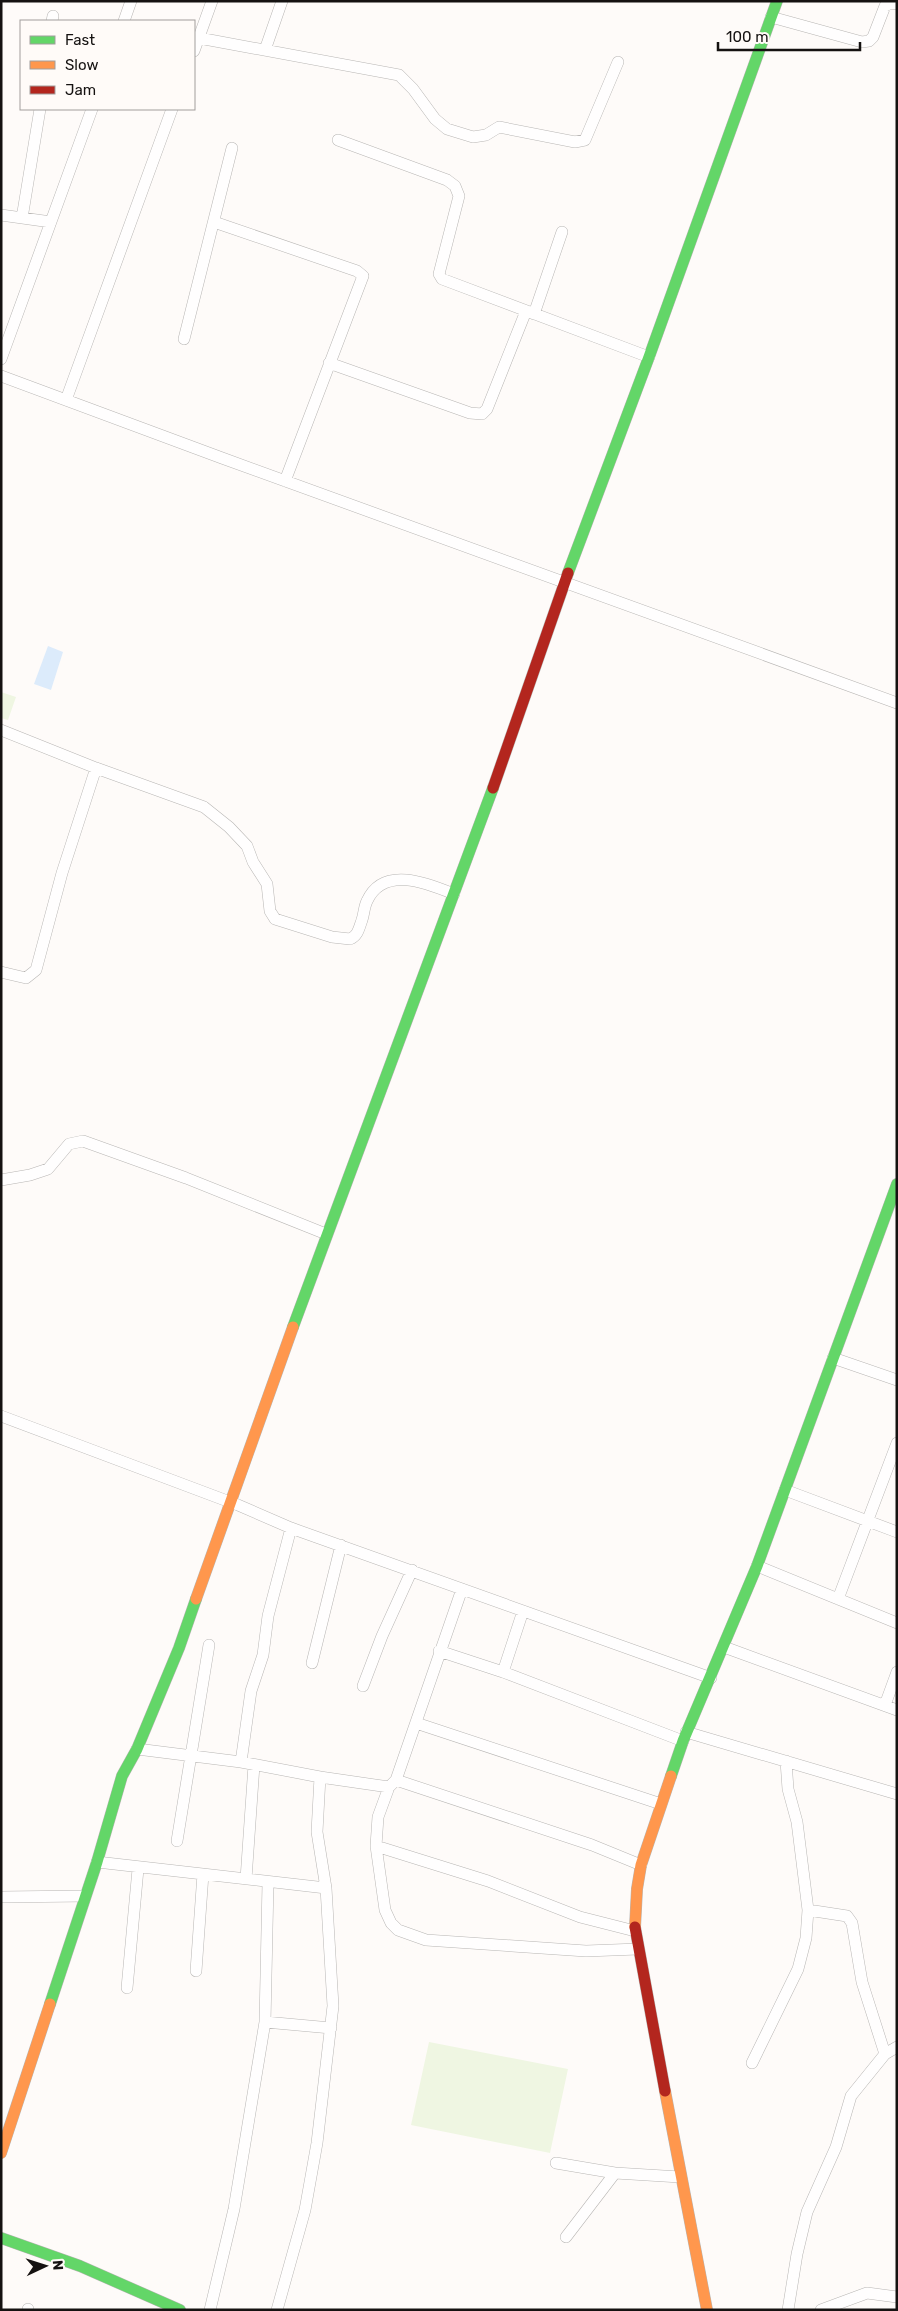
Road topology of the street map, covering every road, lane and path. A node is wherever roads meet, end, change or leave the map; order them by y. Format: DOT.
graph roads {
  1 [pos="131,1"];
  2 [pos="212,1"];
  3 [pos="282,1"];
  4 [pos="777,1"];
  5 [pos="897,4"];
  6 [pos="771,17"];
  7 [pos="124,20"];
  8 [pos="196,44"];
  9 [pos="265,50"];
  10 [pos="618,62"];
  11 [pos="40,110"];
  12 [pos="92,110"];
  13 [pos="172,110"];
  14 [pos="338,140"];
  15 [pos="232,148"];
  16 [pos="1,215"];
  17 [pos="22,218"];
  18 [pos="51,222"];
  19 [pos="214,222"];
  20 [pos="562,232"];
  21 [pos="530,312"];
  22 [pos="184,339"];
  23 [pos="649,357"];
  24 [pos="1,359"];
  25 [pos="329,363"];
  26 [pos="1,376"];
  27 [pos="66,400"];
  28 [pos="285,481"];
  29 [pos="565,582"];
  30 [pos="897,703"];
  31 [pos="1,730"];
  32 [pos="96,768"];
  33 [pos="454,894"];
  34 [pos="1,972"];
  35 [pos="1,1180"];
  36 [pos="897,1184"];
  37 [pos="326,1234"];
  38 [pos="833,1358"];
  39 [pos="897,1380"];
  40 [pos="1,1416"];
  41 [pos="897,1443"];
  42 [pos="785,1490"];
  43 [pos="231,1502"];
  44 [pos="868,1522"];
  45 [pos="291,1528"];
  46 [pos="897,1532"];
  47 [pos="341,1545"];
  48 [pos="756,1566"];
  49 [pos="412,1570"];
  50 [pos="462,1589"];
  51 [pos="838,1599"];
  52 [pos="523,1611"];
  53 [pos="897,1623"];
  54 [pos="209,1645"];
  55 [pos="724,1647"];
  56 [pos="439,1651"];
  57 [pos="312,1663"];
  58 [pos="503,1672"];
  59 [pos="897,1672"];
  60 [pos="711,1678"];
  61 [pos="363,1686"];
  62 [pos="884,1705"];
  63 [pos="897,1710"];
  64 [pos="416,1723"];
  65 [pos="685,1737"];
  66 [pos="137,1749"];
  67 [pos="190,1755"];
  68 [pos="786,1760"];
  69 [pos="241,1762"];
  70 [pos="254,1765"];
  71 [pos="320,1778"];
  72 [pos="393,1783"];
  73 [pos="897,1794"];
  74 [pos="661,1804"];
  75 [pos="177,1841"];
  76 [pos="376,1846"];
  77 [pos="97,1862"];
  78 [pos="641,1865"];
  79 [pos="138,1868"];
  80 [pos="203,1874"];
  81 [pos="246,1879"];
  82 [pos="268,1883"];
  83 [pos="326,1888"];
  84 [pos="86,1896"];
  85 [pos="1,1897"];
  86 [pos="808,1910"];
  87 [pos="635,1931"];
  88 [pos="638,1949"];
  89 [pos="196,1971"];
  90 [pos="127,1988"];
  91 [pos="265,2022"];
  92 [pos="331,2028"];
  93 [pos="897,2048"];
  94 [pos="885,2054"];
  95 [pos="752,2063"];
  96 [pos="1,2153"];
  97 [pos="556,2163"];
  98 [pos="615,2173"];
  99 [pos="680,2177"];
  100 [pos="566,2237"];
  101 [pos="1,2238"];
  102 [pos="897,2296"];
  103 [pos="180,2310"];
  104 [pos="210,2310"];
  105 [pos="277,2310"];
  106 [pos="707,2310"];
  107 [pos="788,2310"];
  108 [pos="821,2310"];
  1 -- 7 [label="street"];
  2 -- 8 [label="street"];
  3 -- 9 [label="street"];
  4 -- 6 [label="street"];
  5 -- 6 [label="street"];
  6 -- 23 [label="street"];
  8 -- 9 [label="street"];
  9 -- 10 [label="street"];
  11 -- 17 [label="street"];
  12 -- 18 [label="street"];
  13 -- 27 [label="street"];
  14 -- 21 [label="street"];
  15 -- 19 [label="street"];
  16 -- 17 [label="street"];
  17 -- 18 [label="street"];
  18 -- 24 [label="street"];
  19 -- 22 [label="street"];
  19 -- 25 [label="street"];
  20 -- 21 [label="street"];
  21 -- 23 [label="street"];
  21 -- 25 [label="street"];
  23 -- 29 [label="street"];
  25 -- 28 [label="street"];
  26 -- 27 [label="street"];
  27 -- 28 [label="street"];
  28 -- 29 [label="street"];
  29 -- 30 [label="street"];
  29 -- 33 [label="street"];
  31 -- 32 [label="street"];
  32 -- 33 [label="street"];
  32 -- 34 [label="street"];
  33 -- 37 [label="street"];
  35 -- 37 [label="street"];
  36 -- 38 [label="street"];
  37 -- 43 [label="street"];
  38 -- 39 [label="street"];
  38 -- 42 [label="street"];
  40 -- 43 [label="street"];
  41 -- 44 [label="street"];
  42 -- 44 [label="street"];
  42 -- 48 [label="street"];
  43 -- 45 [label="street"];
  43 -- 66 [label="street"];
  44 -- 46 [label="street"];
  44 -- 51 [label="street"];
  45 -- 47 [label="street"];
  45 -- 69 [label="street"];
  47 -- 49 [label="street"];
  47 -- 57 [label="street"];
  48 -- 51 [label="street"];
  48 -- 55 [label="street"];
  49 -- 50 [label="street"];
  49 -- 61 [label="street"];
  50 -- 52 [label="street"];
  50 -- 56 [label="street"];
  51 -- 53 [label="street"];
  52 -- 58 [label="street"];
  52 -- 60 [label="street"];
  54 -- 67 [label="street"];
  55 -- 60 [label="street"];
  55 -- 62 [label="street"];
  56 -- 58 [label="street"];
  56 -- 64 [label="street"];
  58 -- 65 [label="street"];
  59 -- 62 [label="street"];
  60 -- 65 [label="street"];
  62 -- 63 [label="street"];
  64 -- 72 [label="street"];
  64 -- 74 [label="street"];
  65 -- 68 [label="street"];
  65 -- 74 [label="street"];
  66 -- 67 [label="street"];
  66 -- 77 [label="street"];
  67 -- 69 [label="street"];
  67 -- 75 [label="street"];
  68 -- 73 [label="street"];
  68 -- 86 [label="street"];
  69 -- 70 [label="street"];
  70 -- 71 [label="street"];
  70 -- 81 [label="street"];
  71 -- 72 [label="street"];
  71 -- 83 [label="street"];
  72 -- 76 [label="street"];
  72 -- 78 [label="street"];
  74 -- 78 [label="street"];
  76 -- 87 [label="street"];
  76 -- 88 [label="street"];
  77 -- 79 [label="street"];
  77 -- 84 [label="street"];
  78 -- 87 [label="street"];
  79 -- 80 [label="street"];
  79 -- 90 [label="street"];
  80 -- 81 [label="street"];
  80 -- 89 [label="street"];
  81 -- 82 [label="street"];
  82 -- 83 [label="street"];
  82 -- 91 [label="street"];
  83 -- 92 [label="street"];
  84 -- 85 [label="street"];
  84 -- 96 [label="street"];
  86 -- 94 [label="street"];
  86 -- 95 [label="street"];
  87 -- 88 [label="street"];
  88 -- 99 [label="street"];
  91 -- 92 [label="street"];
  91 -- 104 [label="street"];
  92 -- 105 [label="street"];
  93 -- 94 [label="street"];
  94 -- 107 [label="street"];
  97 -- 98 [label="street"];
  98 -- 99 [label="street"];
  98 -- 100 [label="street"];
  99 -- 106 [label="street"];
  101 -- 103 [label="street"];
  102 -- 108 [label="street"];
}
